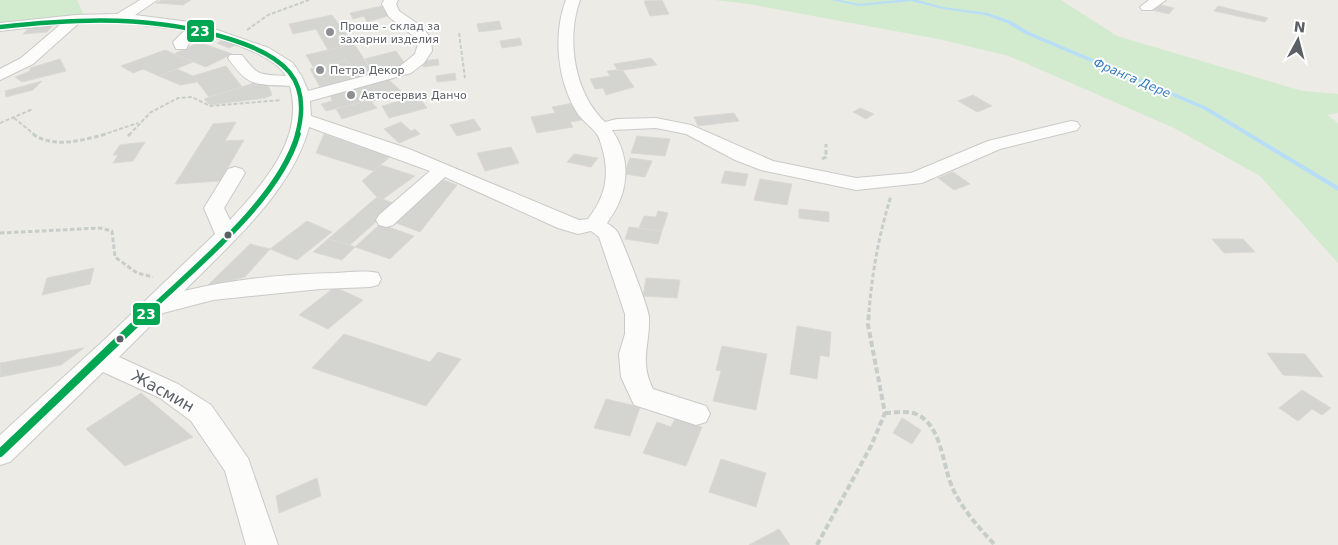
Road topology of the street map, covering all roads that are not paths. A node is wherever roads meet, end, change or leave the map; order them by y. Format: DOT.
graph roads {
  1 [pos="126,0"];
  2 [pos="150,0"];
  3 [pos="391,0"];
  4 [pos="573,0"];
  5 [pos="105,18"];
  6 [pos="121,18"];
  7 [pos="76,19"];
  8 [pos="0,27"];
  9 [pos="197,27"];
  10 [pos="56,36"];
  11 [pos="5,42"];
  12 [pos="181,46"];
  13 [pos="236,58"];
  14 [pos="0,75"];
  15 [pos="296,82"];
  16 [pos="302,109"];
  17 [pos="1071,126"];
  18 [pos="601,128"];
  19 [pos="442,170"];
  20 [pos="234,173"];
  21 [pos="386,220"];
  22 [pos="595,224"];
  23 [pos="226,235"];
  24 [pos="370,279"];
  25 [pos="155,306"];
  26 [pos="100,359"];
  27 [pos="696,414"];
  28 [pos="0,454"];
  29 [pos="262,545"];
  1 -- 5 [label="street"];
  2 -- 6 [label="street"];
  3 -- 16 [label="street"];
  4 -- 18 [label="street"];
  5 -- 6 [label="street"];
  5 -- 7 [label="street"];
  6 -- 9 [label="street"];
  7 -- 8 [label="street"];
  7 -- 10 [label="street"];
  9 -- 12 [label="street"];
  9 -- 15 [label="street"];
  10 -- 11 [label="street"];
  10 -- 14 [label="street"];
  13 -- 15 [label="street"];
  15 -- 16 [label="street"];
  16 -- 19 [label="street"];
  16 -- 23 [label="street"];
  17 -- 18 [label="street"];
  18 -- 22 [label="street"];
  19 -- 21 [label="street"];
  19 -- 22 [label="street"];
  20 -- 23 [label="street"];
  22 -- 27 [label="street"];
  23 -- 25 [label="street"];
  24 -- 25 [label="street"];
  25 -- 26 [label="street"];
  26 -- 28 [label="street"];
  26 -- 29 [label="street, Жасмин"];
}
